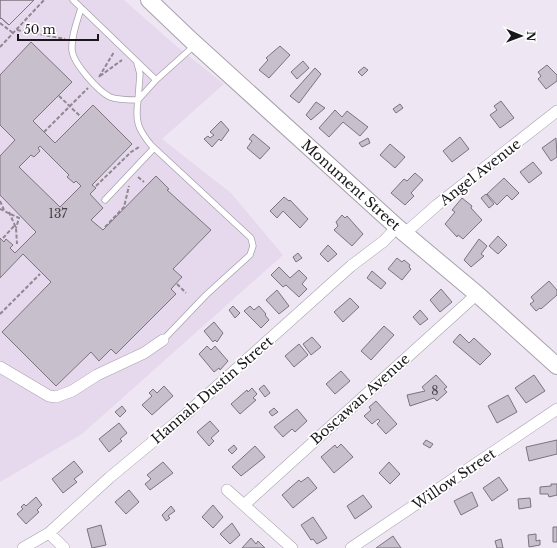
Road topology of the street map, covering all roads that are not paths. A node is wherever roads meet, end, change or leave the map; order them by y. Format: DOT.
graph roads {
  1 [pos="73,0"];
  2 [pos="149,0"];
  3 [pos="81,8"];
  4 [pos="195,44"];
  5 [pos="137,63"];
  6 [pos="156,80"];
  7 [pos="138,100"];
  8 [pos="557,112"];
  9 [pos="154,148"];
  10 [pos="105,200"];
  11 [pos="400,230"];
  12 [pos="477,294"];
  13 [pos="163,340"];
  14 [pos="557,366"];
  15 [pos="0,367"];
  16 [pos="557,409"];
  17 [pos="227,490"];
  18 [pos="245,504"];
  19 [pos="49,533"];
  20 [pos="23,548"];
  21 [pos="64,548"];
  22 [pos="292,548"];
  23 [pos="351,548"];
  1 -- 3 [label="lane"];
  2 -- 4 [label="main road, Monument Street"];
  3 -- 5 [label="lane"];
  3 -- 7 [label="lane"];
  4 -- 6 [label="lane"];
  4 -- 11 [label="main road, Monument Street"];
  5 -- 6 [label="lane"];
  5 -- 7 [label="lane"];
  6 -- 7 [label="lane"];
  7 -- 9 [label="lane"];
  8 -- 11 [label="street, Angel Avenue"];
  9 -- 10 [label="lane"];
  9 -- 13 [label="lane"];
  11 -- 12 [label="main road, Monument Street"];
  11 -- 19 [label="street, Hannah Dustin Street"];
  12 -- 14 [label="main road, Monument Street"];
  12 -- 18 [label="street, Boscawan Avenue"];
  13 -- 15 [label="street"];
  16 -- 23 [label="street, Willow Street"];
  17 -- 18 [label="street"];
  18 -- 22 [label="street"];
  19 -- 20 [label="street, Hannah Dustin Street"];
  19 -- 21 [label="street"];
}
